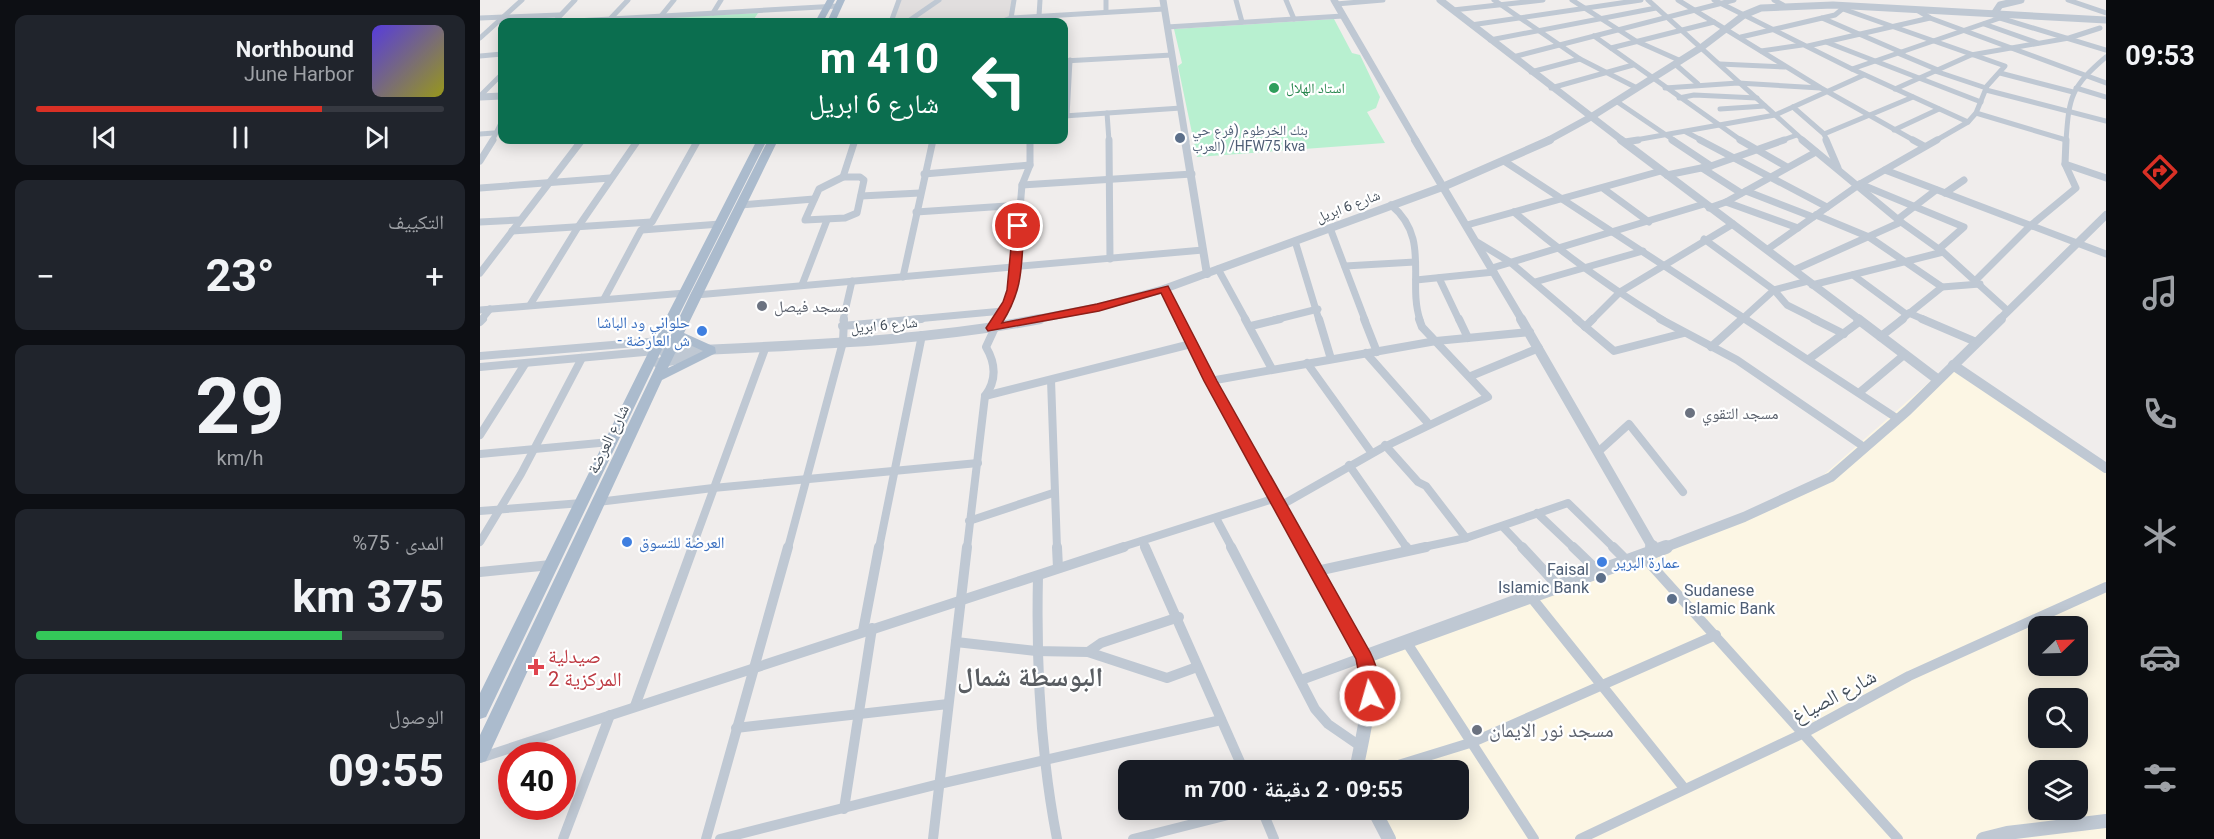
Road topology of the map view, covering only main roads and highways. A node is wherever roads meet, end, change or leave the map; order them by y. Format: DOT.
graph roads {
  1 [pos="829,3"];
  2 [pos="839,3"];
  3 [pos="821,18"];
  4 [pos="833,18"];
  5 [pos="760,144"];
  6 [pos="771,144"];
  7 [pos="691,294"];
  8 [pos="678,335"];
  9 [pos="659,354"];
  10 [pos="658,378"];
  11 [pos="480,711"];
  12 [pos="480,756"];
  1 -- 3 [label="main road"];
  2 -- 4 [label="main road"];
  5 -- 7 [label="main road, شارع العرضة"];
  6 -- 7 [label="main road, شارع العرضة"];
  7 -- 8 [label="main road, شارع العرضة"];
  7 -- 9 [label="main road, شارع العرضة"];
  8 -- 9 [label="main road, شارع العرضة"];
  8 -- 10 [label="main road"];
  9 -- 10 [label="main road, شارع العرضة"];
  9 -- 11 [label="main road, شارع العرضة"];
  10 -- 12 [label="main road, شارع العرضة"];
}
